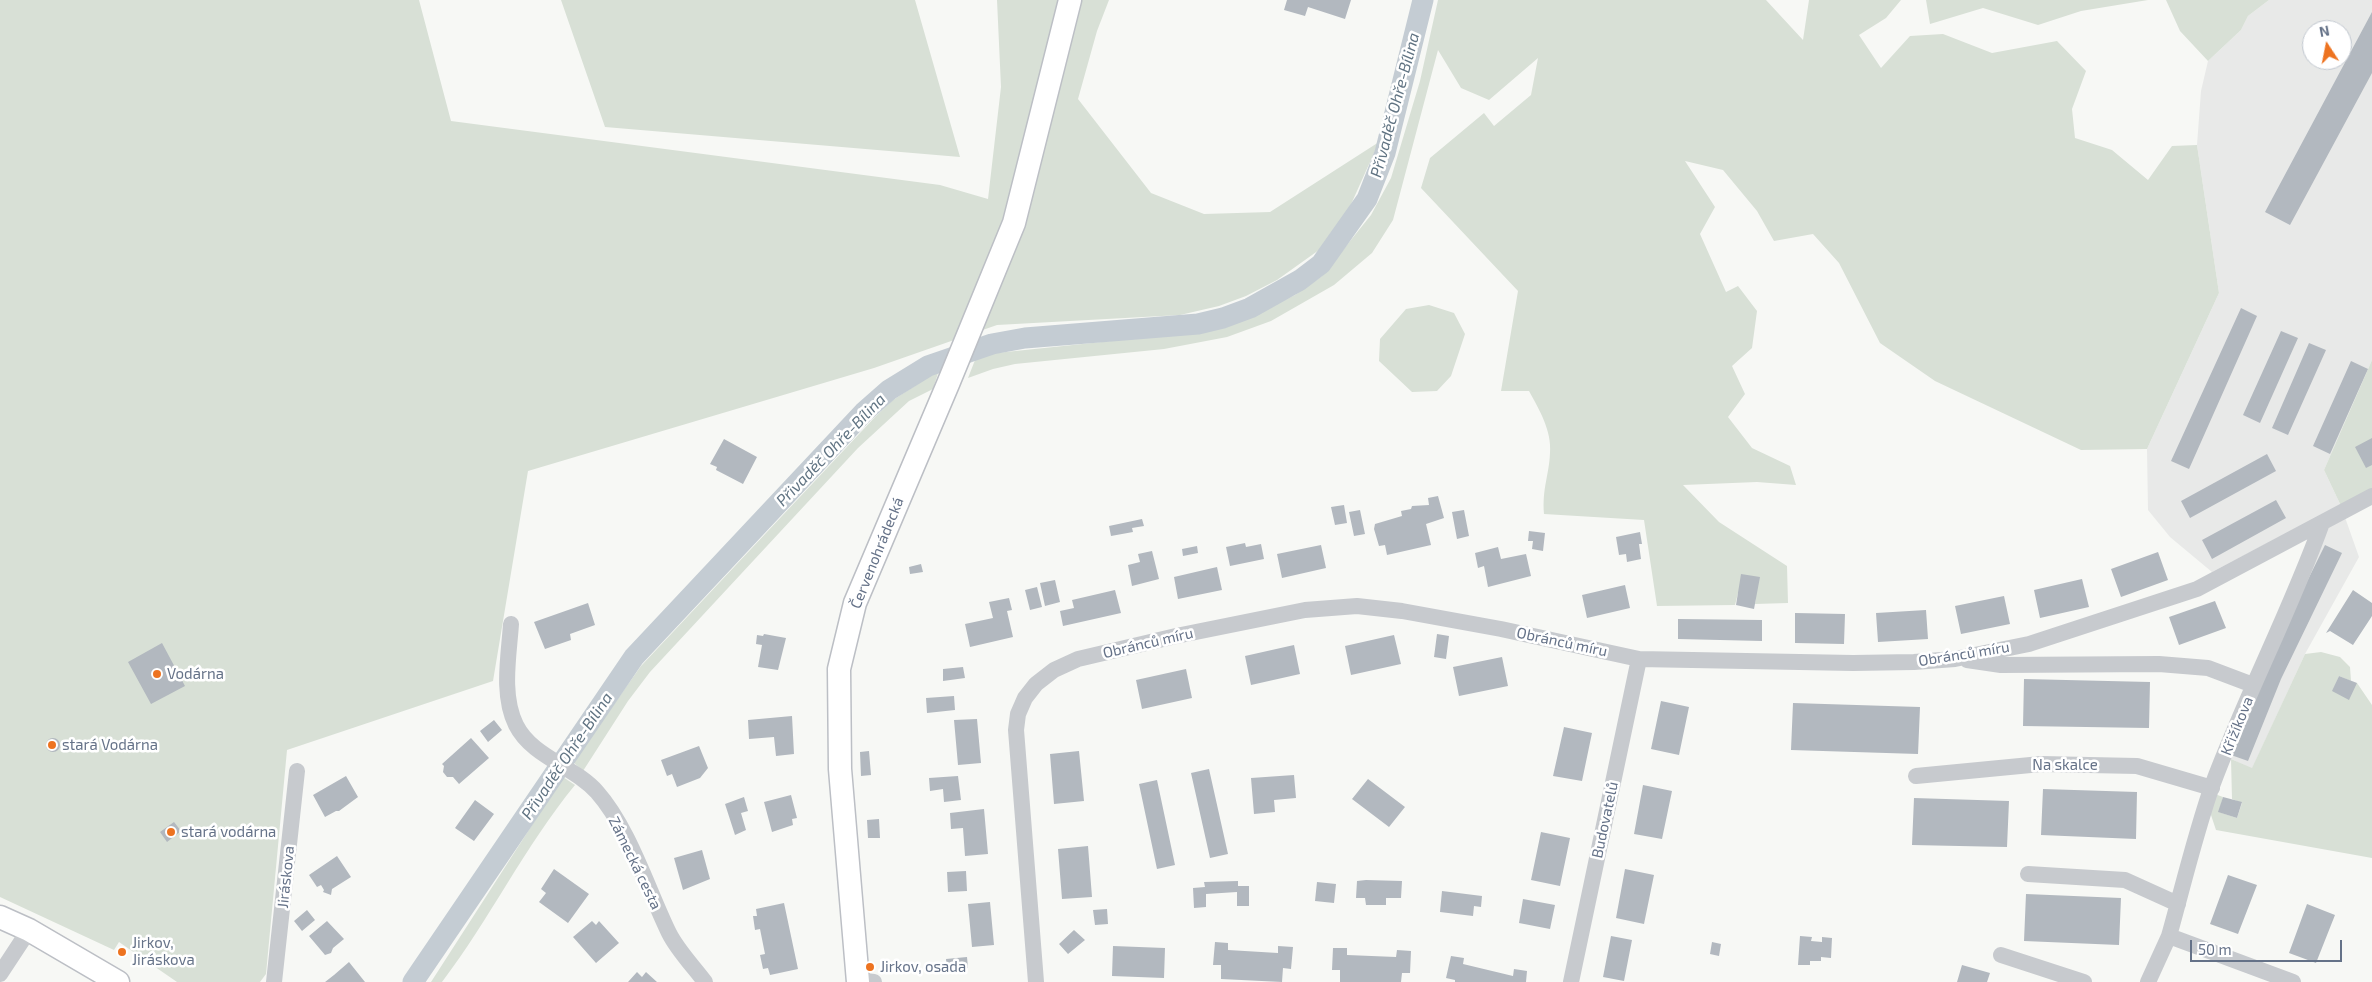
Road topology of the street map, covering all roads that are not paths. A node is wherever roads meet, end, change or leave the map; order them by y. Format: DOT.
graph roads {
  1 [pos="1070,0"];
  2 [pos="2372,496"];
  3 [pos="2322,523"];
  4 [pos="511,624"];
  5 [pos="1955,658"];
  6 [pos="1639,659"];
  7 [pos="2253,685"];
  8 [pos="297,772"];
  9 [pos="1916,776"];
  10 [pos="2212,788"];
  11 [pos="2028,874"];
  12 [pos="2178,904"];
  13 [pos="0,917"];
  14 [pos="29,930"];
  15 [pos="2168,936"];
  16 [pos="2001,956"];
  17 [pos="0,974"];
  18 [pos="863,981"];
  19 [pos="118,982"];
  20 [pos="274,982"];
  21 [pos="705,982"];
  22 [pos="1036,982"];
  23 [pos="1570,982"];
  24 [pos="2084,982"];
  25 [pos="2148,982"];
  26 [pos="2293,982"];
  1 -- 18 [label="street, Červenohrádecká"];
  2 -- 3 [label="street, Obránců míru"];
  3 -- 5 [label="street, Obránců míru"];
  3 -- 7 [label="street, Křižíkova"];
  4 -- 21 [label="street, Zámecká cesta"];
  5 -- 6 [label="street, Obránců míru"];
  5 -- 7 [label="street"];
  6 -- 22 [label="street, Obránců míru"];
  6 -- 23 [label="street, Budovatelů"];
  7 -- 10 [label="street, Křižíkova"];
  8 -- 20 [label="street, Jiráskova"];
  9 -- 10 [label="street, Na skalce"];
  10 -- 12 [label="street, Křižíkova"];
  11 -- 12 [label="street"];
  12 -- 15 [label="street, Křižíkova"];
  13 -- 14 [label="street"];
  14 -- 17 [label="street"];
  14 -- 19 [label="street"];
  15 -- 25 [label="street, Křižíkova"];
  15 -- 26 [label="street"];
  16 -- 24 [label="street"];
}
